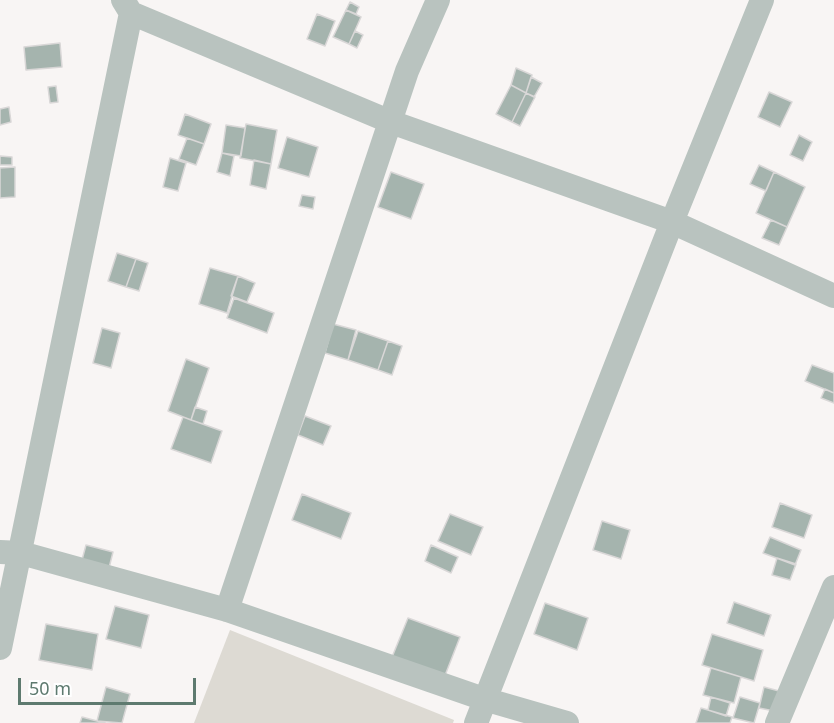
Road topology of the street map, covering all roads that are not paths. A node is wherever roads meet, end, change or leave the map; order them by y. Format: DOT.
graph roads {
  1 [pos="438,0"];
  2 [pos="762,0"];
  3 [pos="127,6"];
  4 [pos="390,122"];
  5 [pos="672,222"];
  6 [pos="834,296"];
  7 [pos="10,553"];
  8 [pos="834,586"];
  9 [pos="227,610"];
  10 [pos="0,648"];
  11 [pos="484,699"];
  12 [pos="476,723"];
  13 [pos="567,723"];
  14 [pos="777,723"];
  1 -- 4 [label="street"];
  2 -- 5 [label="street"];
  3 -- 4 [label="street"];
  3 -- 7 [label="street"];
  4 -- 5 [label="street"];
  4 -- 9 [label="street"];
  5 -- 6 [label="street"];
  5 -- 11 [label="street"];
  7 -- 9 [label="street"];
  7 -- 10 [label="street"];
  8 -- 14 [label="street"];
  9 -- 11 [label="street"];
  11 -- 12 [label="street"];
  11 -- 13 [label="street"];
}
